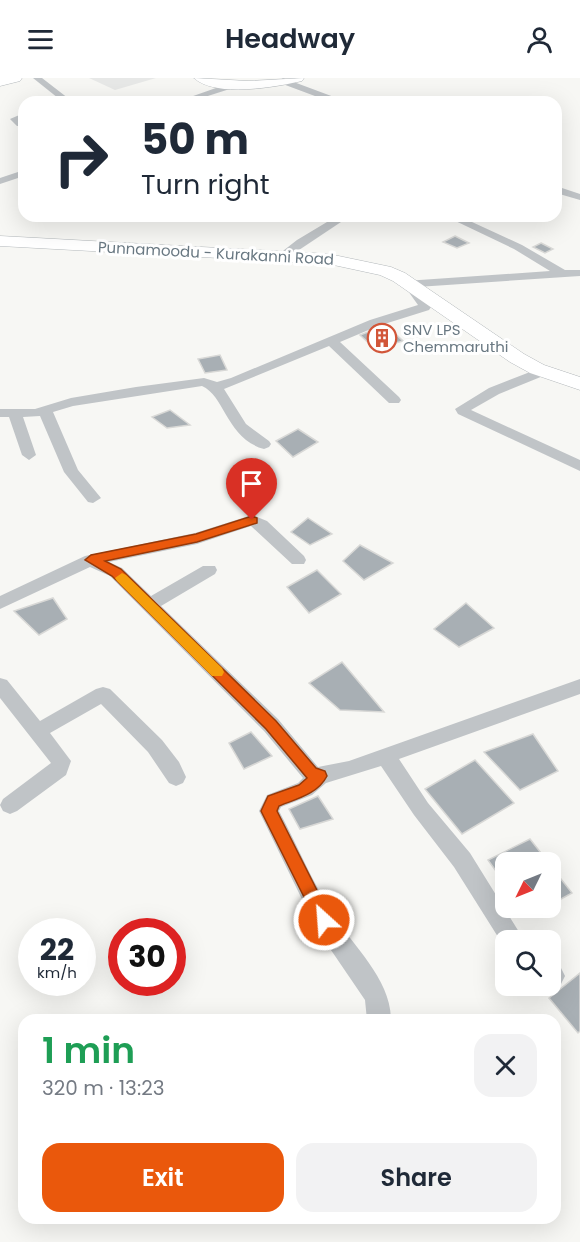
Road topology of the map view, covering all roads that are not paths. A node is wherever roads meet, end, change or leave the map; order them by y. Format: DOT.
graph roads {
  1 [pos="16,78"];
  2 [pos="37,78"];
  3 [pos="200,78"];
  4 [pos="298,78"];
  5 [pos="283,81"];
  6 [pos="0,82"];
  7 [pos="233,85"];
  8 [pos="61,96"];
  9 [pos="199,96"];
  10 [pos="324,96"];
  11 [pos="18,175"];
  12 [pos="0,181"];
  13 [pos="562,191"];
  14 [pos="580,197"];
  15 [pos="335,222"];
  16 [pos="463,222"];
  17 [pos="0,241"];
  18 [pos="283,256"];
  19 [pos="580,273"];
  20 [pos="563,274"];
  21 [pos="409,285"];
  22 [pos="332,342"];
  23 [pos="543,371"];
  24 [pos="580,384"];
  25 [pos="215,386"];
  26 [pos="394,400"];
  27 [pos="45,411"];
  28 [pos="0,413"];
  29 [pos="15,413"];
  30 [pos="264,444"];
  31 [pos="29,455"];
  32 [pos="580,466"];
  33 [pos="93,498"];
  34 [pos="91,560"];
  35 [pos="298,560"];
  36 [pos="209,570"];
  37 [pos="0,603"];
  38 [pos="149,605"];
  39 [pos="0,685"];
  40 [pos="580,686"];
  41 [pos="38,731"];
  42 [pos="385,755"];
  43 [pos="320,776"];
  44 [pos="176,777"];
  45 [pos="10,805"];
  46 [pos="507,930"];
  47 [pos="379,1014"];
  1 -- 6 [label="main road"];
  2 -- 8 [label="street"];
  3 -- 7 [label="main road"];
  4 -- 5 [label="main road"];
  5 -- 7 [label="main road"];
  5 -- 10 [label="street"];
  7 -- 9 [label="street"];
  11 -- 12 [label="street"];
  13 -- 14 [label="street"];
  15 -- 18 [label="street"];
  16 -- 20 [label="street"];
  17 -- 18 [label="main road, Punnamoodu - Kurakanni Road"];
  18 -- 21 [label="main road, Punnamoodu - Kurakanni Road"];
  19 -- 20 [label="street"];
  20 -- 21 [label="street"];
  21 -- 22 [label="street"];
  21 -- 23 [label="main road, Punnamoodu - Kurakanni Road"];
  22 -- 25 [label="street"];
  22 -- 26 [label="street"];
  23 -- 24 [label="main road, Punnamoodu - Kurakanni Road"];
  23 -- 32 [label="street"];
  25 -- 27 [label="street"];
  25 -- 30 [label="street"];
  27 -- 29 [label="street"];
  27 -- 33 [label="street"];
  28 -- 29 [label="street"];
  29 -- 31 [label="street"];
  34 -- 35 [label="street"];
  34 -- 37 [label="street"];
  34 -- 38 [label="street"];
  36 -- 38 [label="street"];
  38 -- 43 [label="street"];
  39 -- 41 [label="street"];
  40 -- 42 [label="street"];
  41 -- 44 [label="street"];
  41 -- 45 [label="street"];
  42 -- 43 [label="street"];
  42 -- 46 [label="street"];
  43 -- 47 [label="street"];
}
